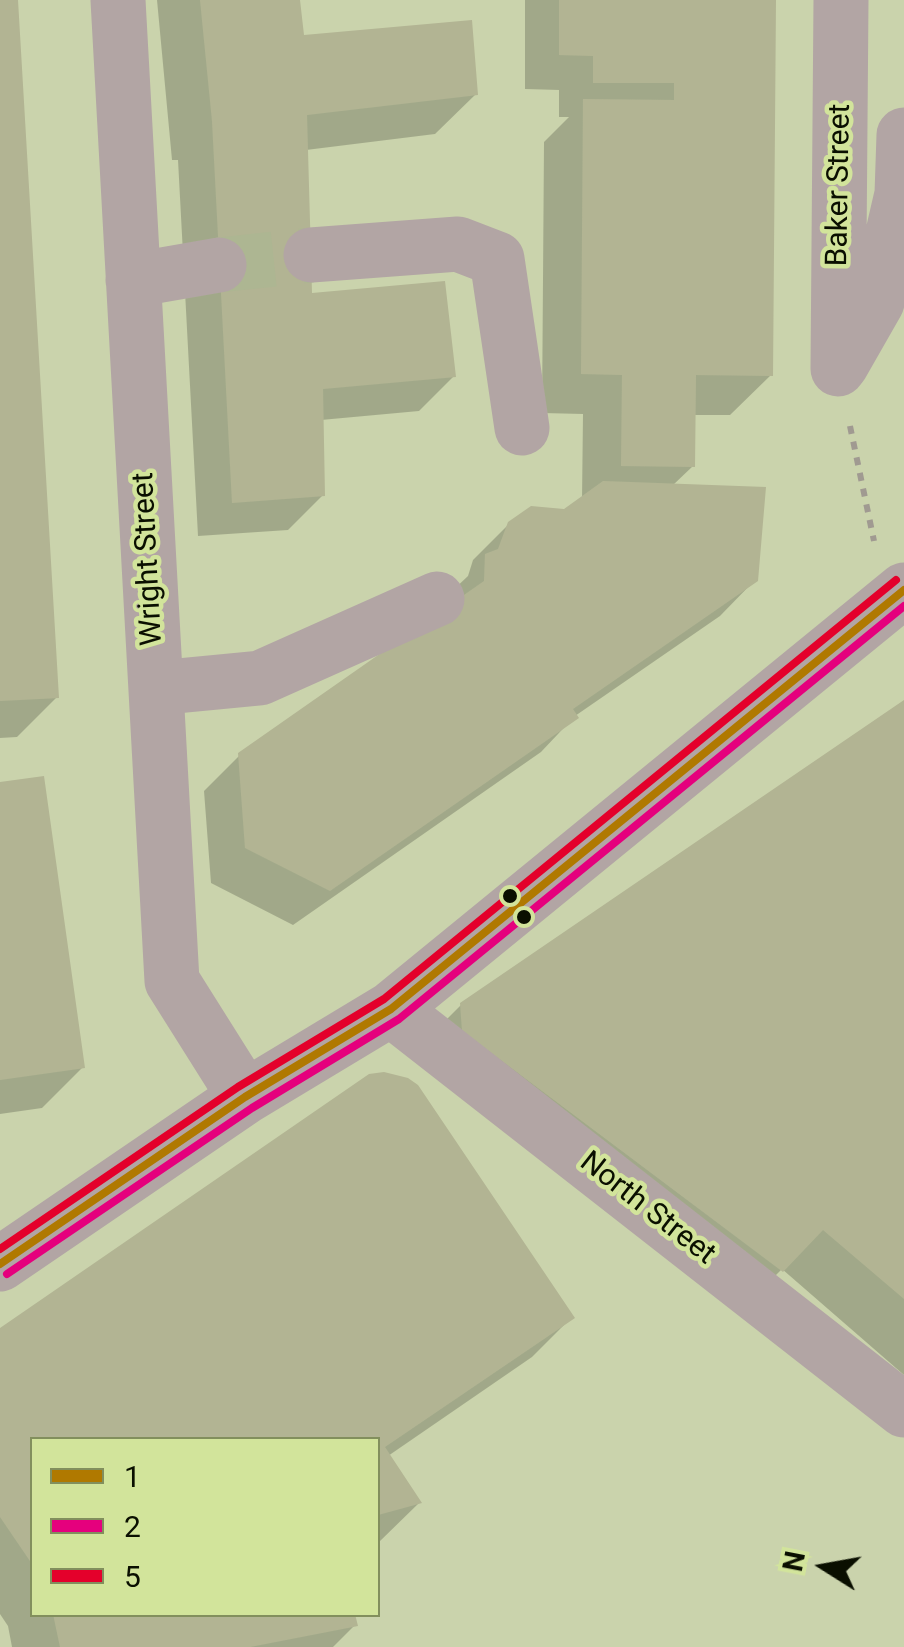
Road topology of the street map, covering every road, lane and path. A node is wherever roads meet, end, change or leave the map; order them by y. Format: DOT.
graph roads {
  1 [pos="118,0"];
  2 [pos="841,0"];
  3 [pos="904,135"];
  4 [pos="311,255"];
  5 [pos="219,265"];
  6 [pos="133,280"];
  7 [pos="838,370"];
  8 [pos="522,428"];
  9 [pos="896,596"];
  10 [pos="436,599"];
  11 [pos="156,688"];
  12 [pos="391,1009"];
  13 [pos="246,1097"];
  14 [pos="0,1264"];
  15 [pos="904,1410"];
  1 -- 6 [label="street, Wright Street"];
  2 -- 7 [label="street, Baker Street"];
  3 -- 7 [label="street, Baker Street"];
  4 -- 8 [label="street"];
  5 -- 6 [label="street"];
  6 -- 11 [label="street, Wright Street"];
  7 -- 9 [label="path"];
  9 -- 12 [label="street"];
  10 -- 11 [label="street"];
  11 -- 13 [label="street, Wright Street"];
  12 -- 13 [label="street"];
  12 -- 15 [label="street, North Street"];
  13 -- 14 [label="street"];
}
